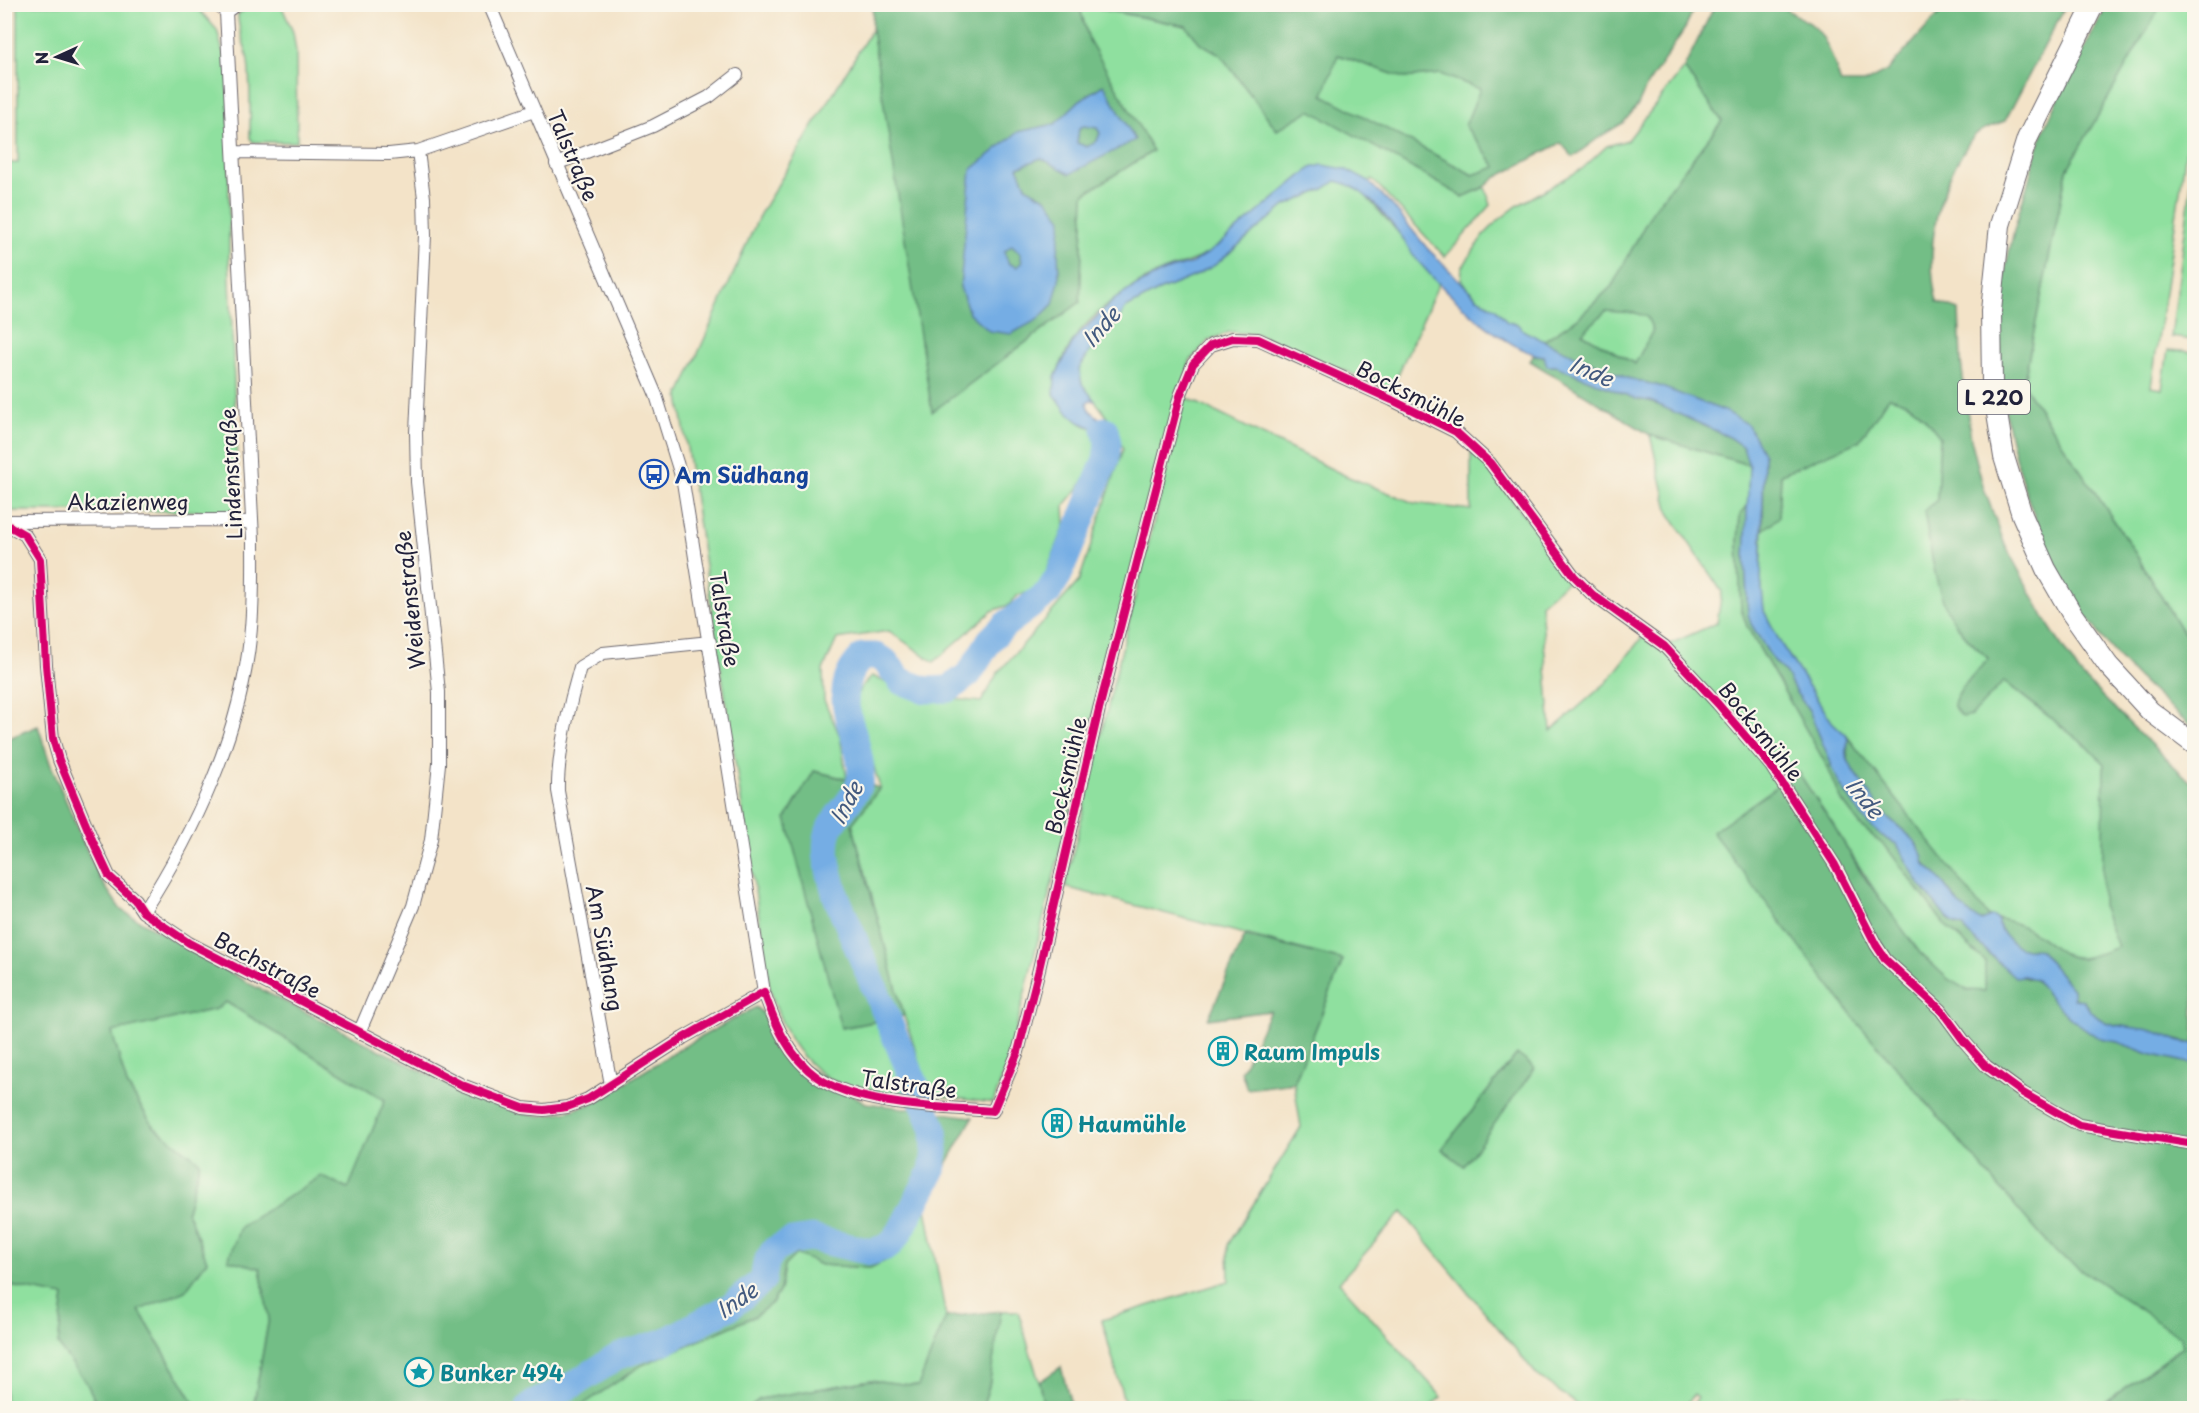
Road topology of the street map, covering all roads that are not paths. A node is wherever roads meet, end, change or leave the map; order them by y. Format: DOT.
graph roads {
  1 [pos="237,4"];
  2 [pos="489,4"];
  3 [pos="2094,4"];
  4 [pos="221,8"];
  5 [pos="737,75"];
  6 [pos="534,111"];
  7 [pos="418,151"];
  8 [pos="234,152"];
  9 [pos="556,164"];
  10 [pos="4,522"];
  11 [pos="252,523"];
  12 [pos="710,642"];
  13 [pos="2194,744"];
  14 [pos="143,912"];
  15 [pos="764,992"];
  16 [pos="359,1033"];
  17 [pos="611,1085"];
  18 [pos="993,1111"];
  19 [pos="2194,1144"];
  1 -- 4 [label="street"];
  2 -- 6 [label="street, Talstraße"];
  3 -- 13 [label="main road, L 220"];
  4 -- 8 [label="street, Lindenstraße"];
  5 -- 9 [label="street"];
  6 -- 7 [label="street"];
  6 -- 9 [label="street, Talstraße"];
  7 -- 8 [label="street"];
  7 -- 16 [label="street, Weidenstraße"];
  8 -- 11 [label="street, Lindenstraße"];
  9 -- 12 [label="street, Talstraße"];
  10 -- 11 [label="street, Akazienweg"];
  10 -- 14 [label="street, Bachstraße"];
  11 -- 14 [label="street, Lindenstraße"];
  12 -- 15 [label="street, Talstraße"];
  12 -- 17 [label="street, Am Südhang"];
  14 -- 16 [label="street, Bachstraße"];
  15 -- 17 [label="street, Bachstraße"];
  15 -- 18 [label="street, Talstraße"];
  16 -- 17 [label="street, Bachstraße"];
  18 -- 19 [label="street, Bocksmühle"];
}
